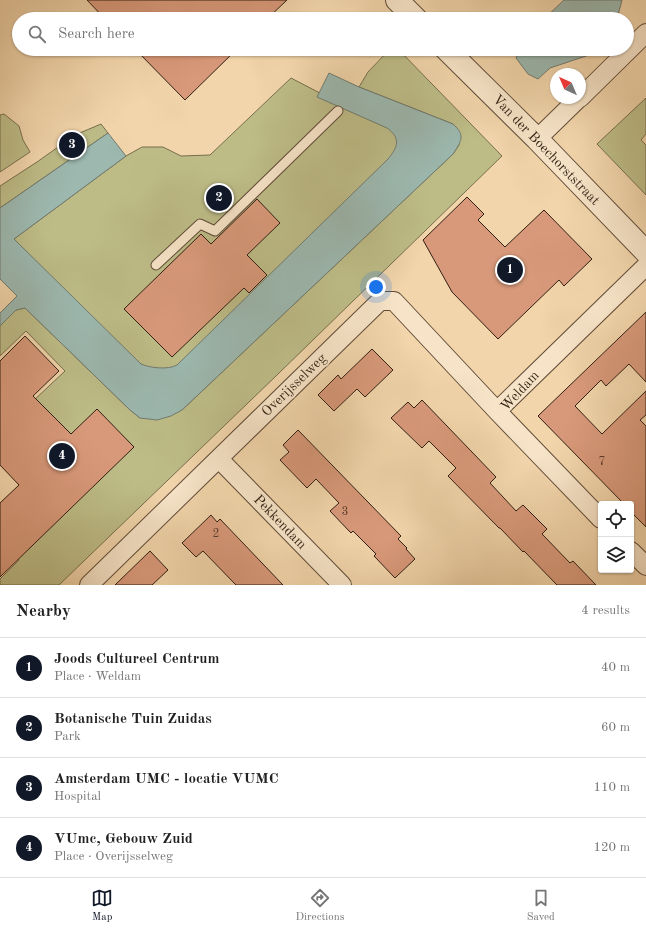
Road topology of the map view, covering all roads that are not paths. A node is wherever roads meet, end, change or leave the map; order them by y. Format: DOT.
graph roads {
  1 [pos="397,0"];
  2 [pos="409,12"];
  3 [pos="646,33"];
  4 [pos="634,45"];
  5 [pos="453,56"];
  6 [pos="623,56"];
  7 [pos="586,92"];
  8 [pos="574,104"];
  9 [pos="338,112"];
  10 [pos="537,139"];
  11 [pos="646,252"];
  12 [pos="156,265"];
  13 [pos="646,266"];
  14 [pos="497,411"];
  15 [pos="219,459"];
  16 [pos="598,516"];
  17 [pos="634,554"];
  18 [pos="646,566"];
  19 [pos="89,585"];
  20 [pos="342,585"];
  1 -- 2 [label="street"];
  3 -- 4 [label="street"];
  5 -- 10 [label="street, Van der Boechorststraat"];
  6 -- 7 [label="street"];
  8 -- 10 [label="street"];
  9 -- 12 [label="lane"];
  10 -- 11 [label="street, Van der Boechorststraat"];
  13 -- 14 [label="street, Weldam"];
  14 -- 15 [label="street, Overijsselweg"];
  14 -- 16 [label="street, Weldam"];
  15 -- 19 [label="street, Overijsselweg"];
  15 -- 20 [label="street, Pekkendam"];
  17 -- 18 [label="street"];
}
